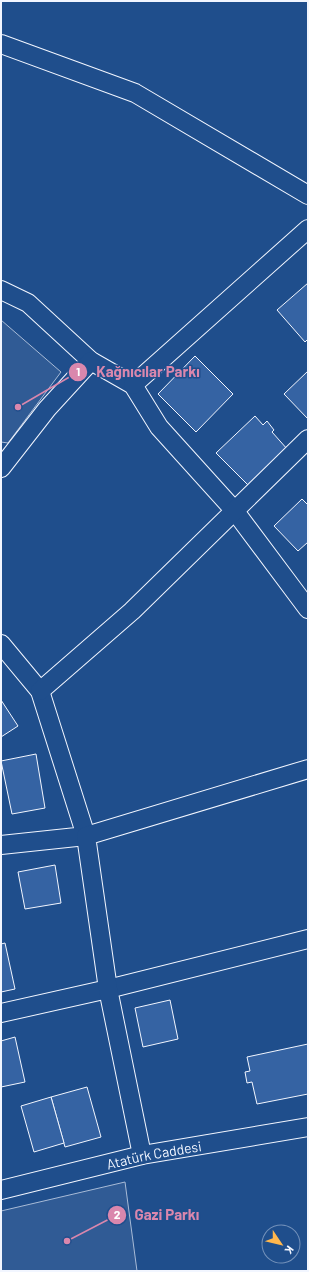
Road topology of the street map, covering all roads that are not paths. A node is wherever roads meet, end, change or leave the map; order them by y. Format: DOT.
graph roads {
  1 [pos="1,44"];
  2 [pos="308,195"];
  3 [pos="308,229"];
  4 [pos="1,290"];
  5 [pos="91,360"];
  6 [pos="133,385"];
  7 [pos="308,439"];
  8 [pos="4,461"];
  9 [pos="234,510"];
  10 [pos="308,608"];
  11 [pos="1,644"];
  12 [pos="40,691"];
  13 [pos="308,769"];
  14 [pos="86,836"];
  15 [pos="1,845"];
  16 [pos="308,939"];
  17 [pos="108,989"];
  18 [pos="1,1013"];
  19 [pos="308,1127"];
  20 [pos="142,1155"];
  21 [pos="1,1190"];
  1 -- 2 [label="street"];
  3 -- 6 [label="street"];
  4 -- 5 [label="street"];
  5 -- 6 [label="street"];
  5 -- 8 [label="street"];
  6 -- 9 [label="street"];
  7 -- 9 [label="street"];
  9 -- 10 [label="street"];
  9 -- 12 [label="street"];
  11 -- 12 [label="street"];
  12 -- 14 [label="street"];
  13 -- 14 [label="street"];
  14 -- 15 [label="street"];
  14 -- 17 [label="street"];
  16 -- 17 [label="street"];
  17 -- 18 [label="street"];
  17 -- 20 [label="street"];
  19 -- 20 [label="street, Atatürk Caddesi"];
  20 -- 21 [label="street, Atatürk Caddesi"];
}
